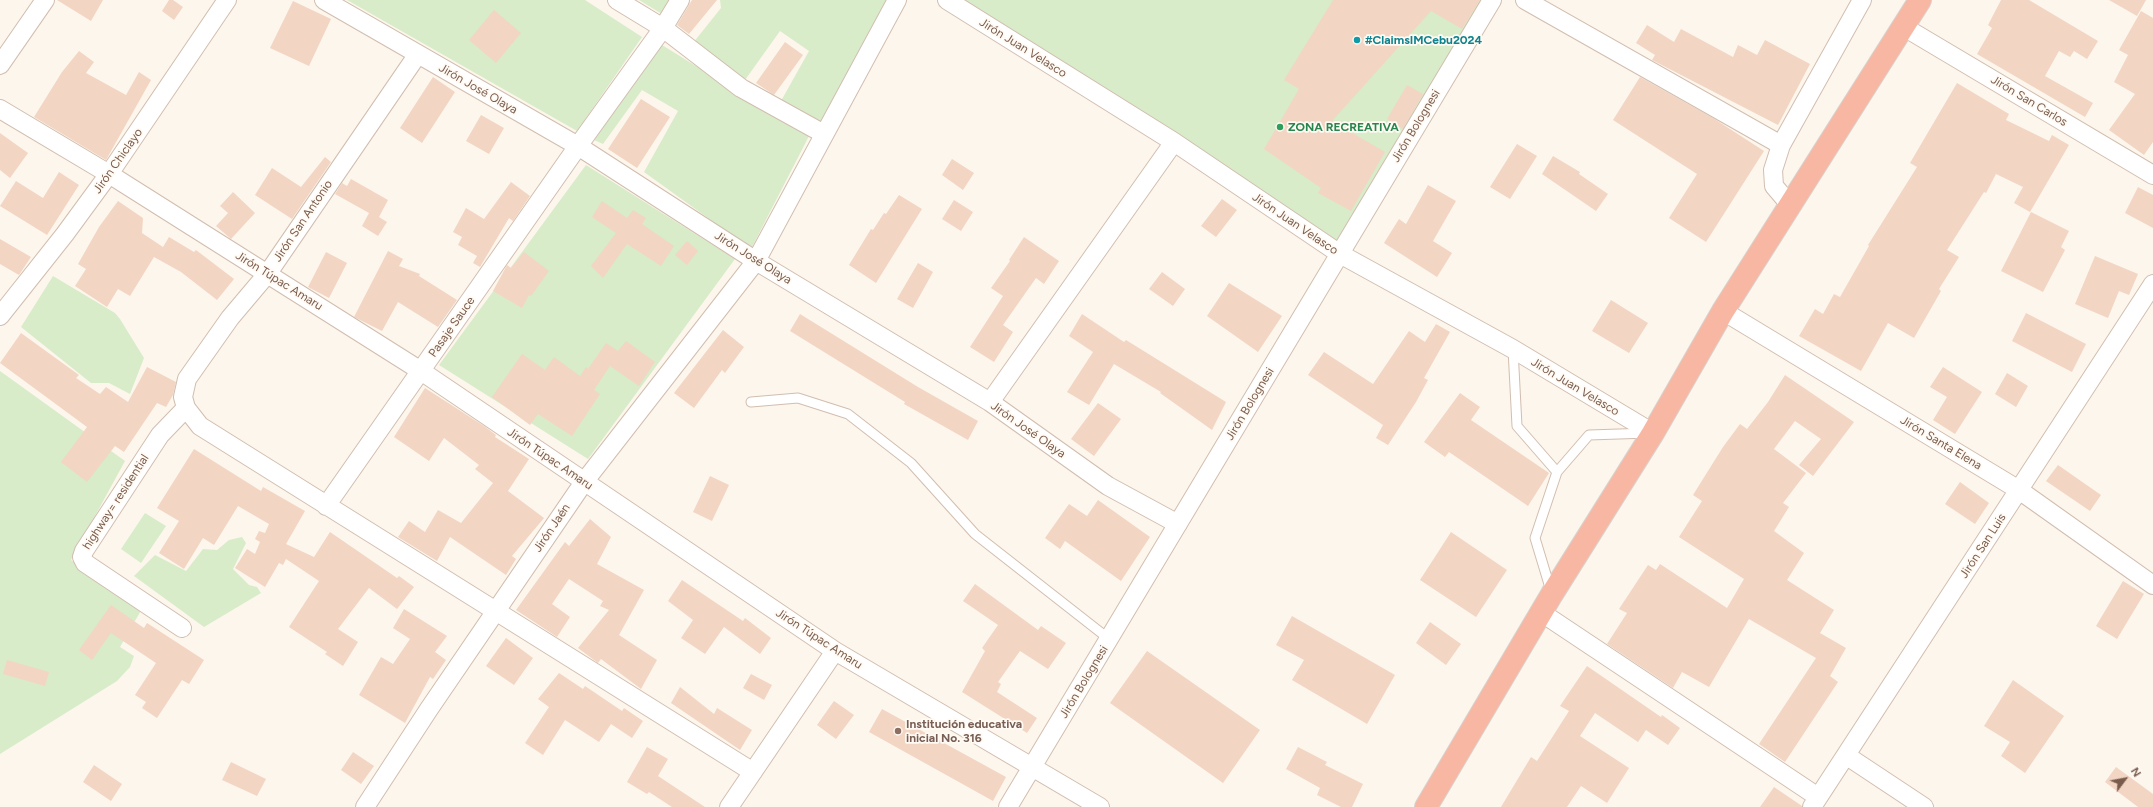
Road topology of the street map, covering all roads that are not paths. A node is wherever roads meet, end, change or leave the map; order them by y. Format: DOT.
graph roads {
  1 [pos="45,0"];
  2 [pos="227,0"];
  3 [pos="324,0"];
  4 [pos="617,0"];
  5 [pos="680,0"];
  6 [pos="897,0"];
  7 [pos="946,0"];
  8 [pos="1492,0"];
  9 [pos="1525,0"];
  10 [pos="1862,0"];
  11 [pos="1920,0"];
  12 [pos="1904,27"];
  13 [pos="663,28"];
  14 [pos="418,54"];
  15 [pos="0,65"];
  16 [pos="0,109"];
  17 [pos="824,134"];
  18 [pos="1174,142"];
  19 [pos="1781,145"];
  20 [pos="578,146"];
  21 [pos="110,174"];
  22 [pos="2153,175"];
  23 [pos="1791,206"];
  24 [pos="1340,254"];
  25 [pos="756,261"];
  26 [pos="268,273"];
  27 [pos="2153,284"];
  28 [pos="1723,311"];
  29 [pos="0,316"];
  30 [pos="1513,350"];
  31 [pos="421,371"];
  32 [pos="751,402"];
  33 [pos="990,402"];
  34 [pos="186,408"];
  35 [pos="1653,433"];
  36 [pos="1557,472"];
  37 [pos="584,482"];
  38 [pos="2019,490"];
  39 [pos="326,506"];
  40 [pos="1178,524"];
  41 [pos="2153,585"];
  42 [pos="1547,603"];
  43 [pos="495,612"];
  44 [pos="182,628"];
  45 [pos="1109,639"];
  46 [pos="835,651"];
  47 [pos="1847,756"];
  48 [pos="1032,768"];
  49 [pos="753,772"];
  50 [pos="1815,802"];
  51 [pos="365,807"];
  52 [pos="729,807"];
  53 [pos="1008,807"];
  54 [pos="1100,807"];
  55 [pos="1426,807"];
  56 [pos="1924,807"];
  1 -- 15 [label="street"];
  2 -- 21 [label="street, Jirón Chiclayo"];
  3 -- 14 [label="street, Jirón José Olaya"];
  4 -- 13 [label="street"];
  5 -- 13 [label="street, Pasaje Sauce"];
  6 -- 17 [label="street, Jirón Jaén"];
  7 -- 18 [label="street, Jirón Juan Velasco"];
  8 -- 24 [label="street, Jirón Bolognesi"];
  9 -- 19 [label="street"];
  10 -- 19 [label="street"];
  11 -- 12 [label="highway"];
  12 -- 22 [label="street, Jirón San Carlos"];
  12 -- 23 [label="highway"];
  13 -- 17 [label="street"];
  13 -- 20 [label="street, Pasaje Sauce"];
  14 -- 20 [label="street, Jirón José Olaya"];
  14 -- 26 [label="street, Jirón San Antonio"];
  16 -- 21 [label="street, Jirón Túpac Amaru"];
  17 -- 25 [label="street, Jirón Jaén"];
  18 -- 24 [label="street, Jirón Juan Velasco"];
  18 -- 33 [label="street"];
  19 -- 23 [label="street"];
  20 -- 25 [label="street, Jirón José Olaya"];
  20 -- 31 [label="street, Pasaje Sauce"];
  21 -- 26 [label="street, Jirón Túpac Amaru"];
  21 -- 29 [label="street, Jirón Chiclayo"];
  23 -- 28 [label="highway"];
  24 -- 30 [label="street, Jirón Juan Velasco"];
  24 -- 40 [label="street, Jirón Bolognesi"];
  25 -- 33 [label="street, Jirón José Olaya"];
  25 -- 37 [label="street, Jirón Jaén"];
  26 -- 31 [label="street, Jirón Túpac Amaru"];
  26 -- 34 [label="street, Jirón San Antonio"];
  27 -- 38 [label="street, Jirón San Luis"];
  28 -- 35 [label="highway"];
  28 -- 38 [label="street, Jirón Santa Elena"];
  30 -- 35 [label="street, Jirón Juan Velasco"];
  30 -- 36 [label="lane"];
  31 -- 37 [label="street, Jirón Túpac Amaru"];
  31 -- 39 [label="street, Pasaje Sauce"];
  32 -- 45 [label="lane"];
  33 -- 40 [label="street, Jirón José Olaya"];
  34 -- 39 [label="street"];
  34 -- 44 [label="street, highway= residential"];
  35 -- 36 [label="lane"];
  35 -- 42 [label="highway"];
  36 -- 42 [label="lane"];
  37 -- 43 [label="street, Jirón Jaén"];
  37 -- 46 [label="street, Jirón Túpac Amaru"];
  38 -- 41 [label="street, Jirón Santa Elena"];
  38 -- 47 [label="street, Jirón San Luis"];
  39 -- 43 [label="street"];
  40 -- 45 [label="street, Jirón Bolognesi"];
  42 -- 50 [label="street"];
  42 -- 55 [label="highway"];
  43 -- 49 [label="street"];
  43 -- 51 [label="street, Jirón Jaén"];
  45 -- 48 [label="street, Jirón Bolognesi"];
  46 -- 48 [label="street, Jirón Túpac Amaru"];
  46 -- 49 [label="street"];
  47 -- 50 [label="street, Jirón San Luis"];
  47 -- 56 [label="street"];
  48 -- 53 [label="street, Jirón Bolognesi"];
  48 -- 54 [label="street, Jirón Túpac Amaru"];
  49 -- 52 [label="street"];
}
